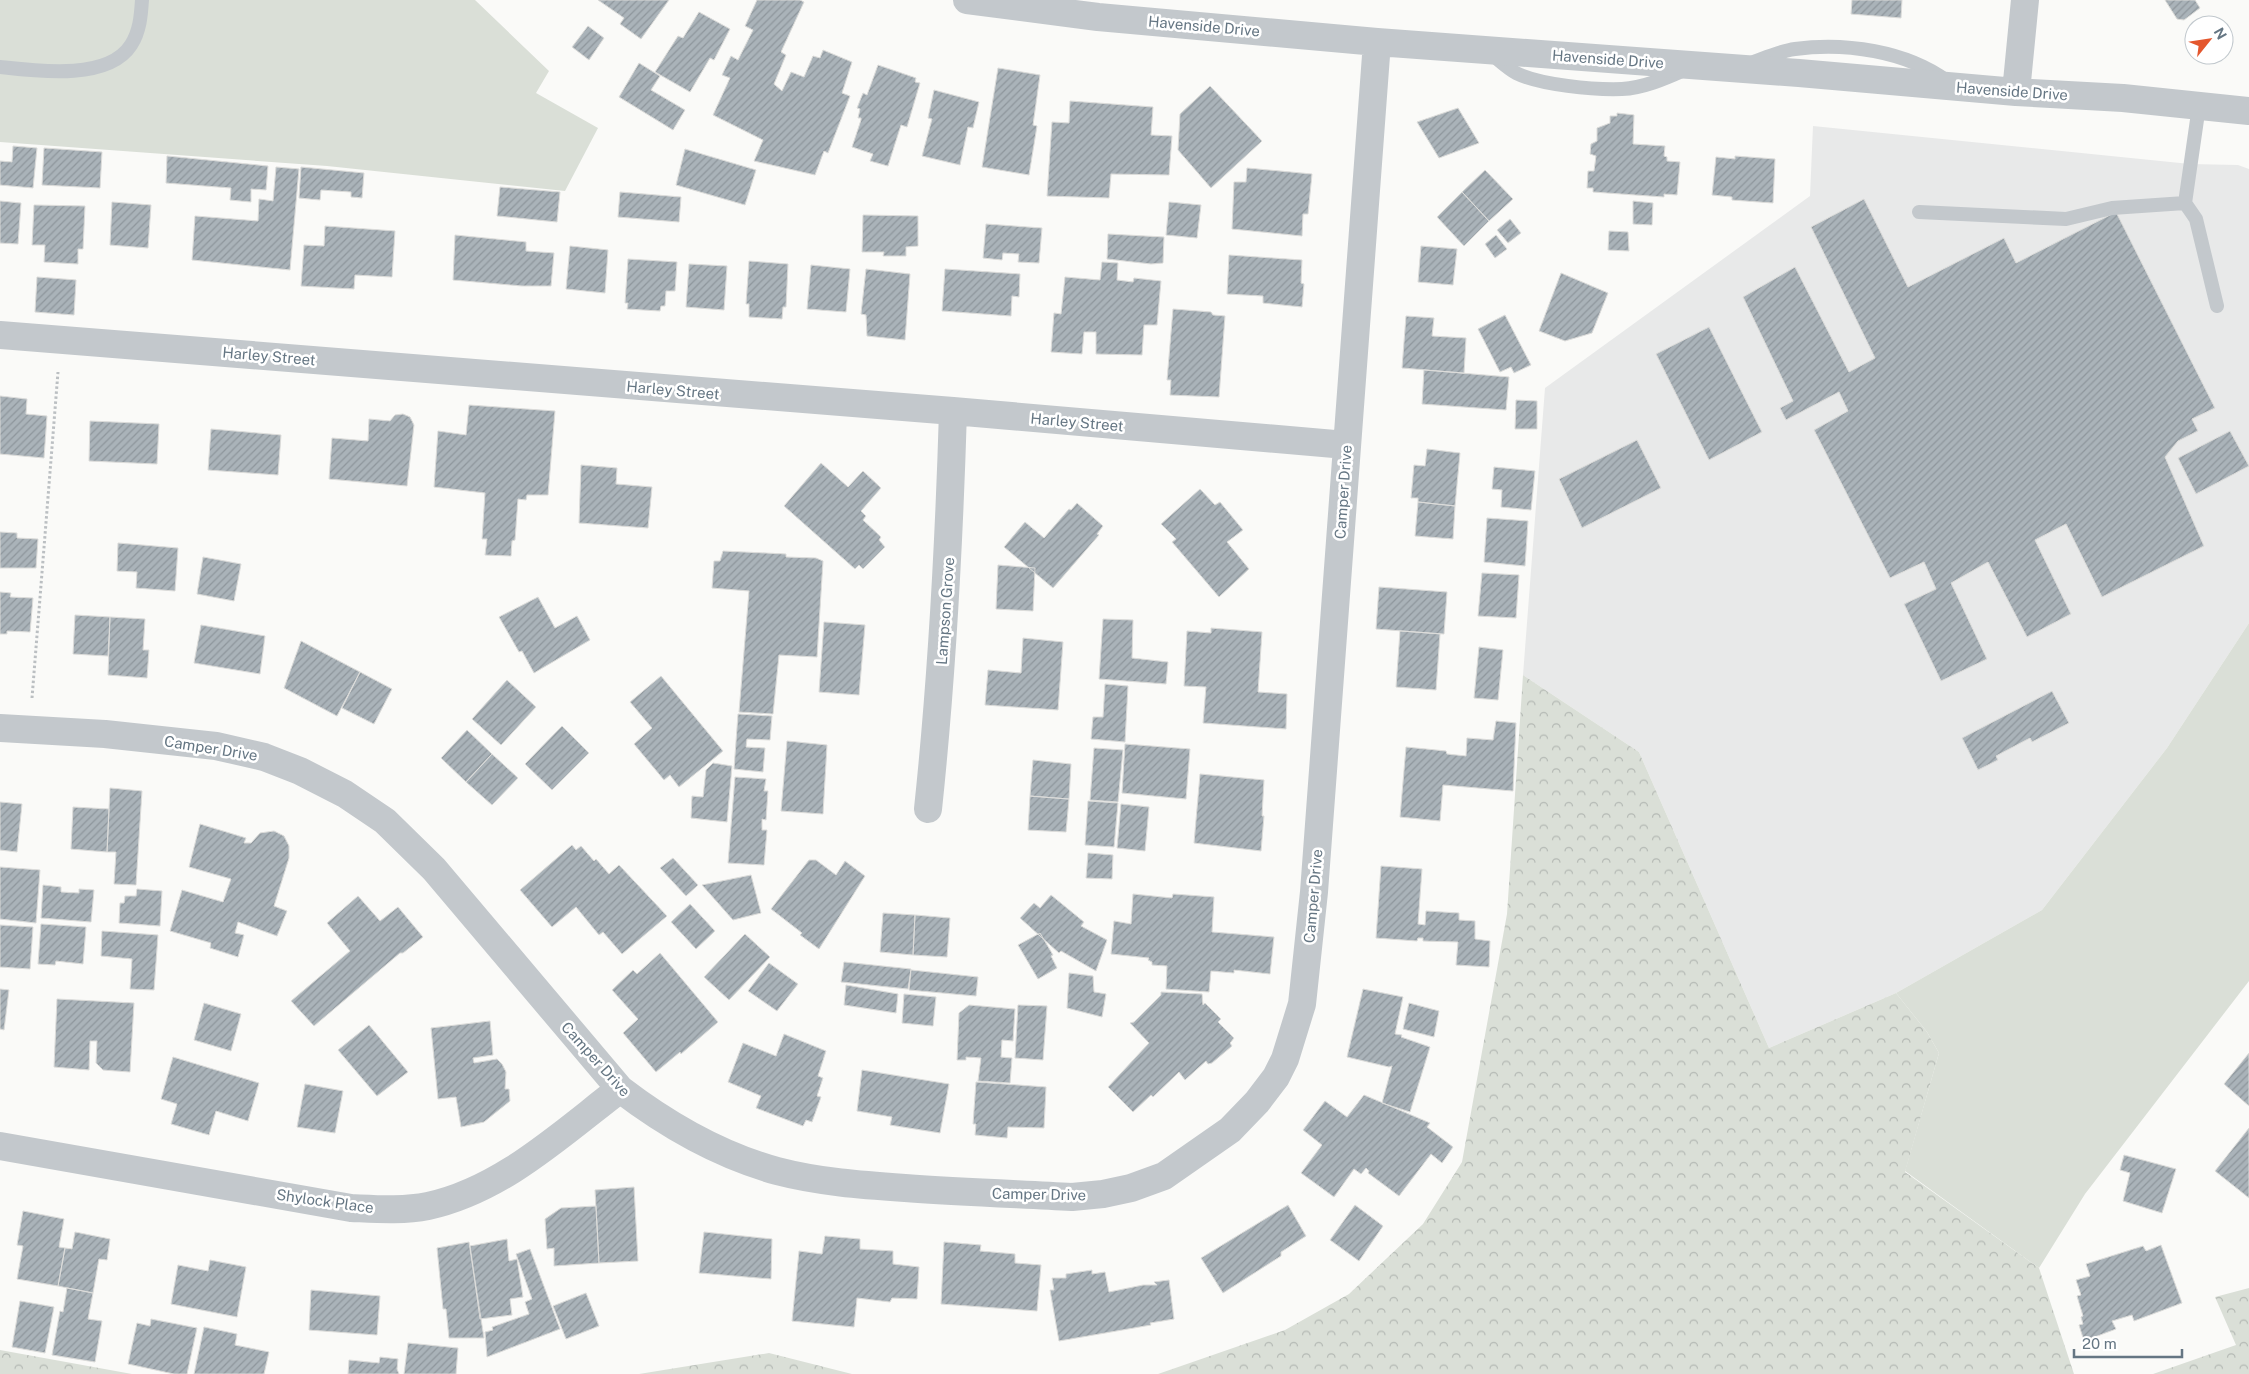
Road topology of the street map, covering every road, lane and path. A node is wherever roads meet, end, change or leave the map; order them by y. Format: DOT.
graph roads {
  1 [pos="142,0"];
  2 [pos="967,0"];
  3 [pos="2024,0"];
  4 [pos="1098,9"];
  5 [pos="1377,42"];
  6 [pos="0,67"];
  7 [pos="2016,92"];
  8 [pos="2198,106"];
  9 [pos="2249,111"];
  10 [pos="2185,204"];
  11 [pos="1919,212"];
  12 [pos="2217,306"];
  13 [pos="0,335"];
  14 [pos="58,339"];
  15 [pos="953,411"];
  16 [pos="1346,445"];
  17 [pos="0,728"];
  18 [pos="29,730"];
  19 [pos="928,810"];
  20 [pos="620,1089"];
  21 [pos="0,1146"];
  1 -- 6 [label="lane"];
  2 -- 4 [label="street, Havenside Drive"];
  3 -- 7 [label="street"];
  4 -- 5 [label="street, Havenside Drive"];
  5 -- 7 [label="street, Havenside Drive"];
  5 -- 16 [label="street, Camper Drive"];
  7 -- 8 [label="street, Havenside Drive"];
  8 -- 9 [label="street, Havenside Drive"];
  8 -- 10 [label="lane"];
  10 -- 11 [label="lane"];
  10 -- 12 [label="lane"];
  13 -- 14 [label="street, Harley Street"];
  14 -- 15 [label="street, Harley Street"];
  14 -- 18 [label="path"];
  15 -- 16 [label="street, Harley Street"];
  15 -- 19 [label="street, Lampson Grove"];
  16 -- 20 [label="street, Camper Drive"];
  17 -- 18 [label="street, Camper Drive"];
  18 -- 20 [label="street, Camper Drive"];
  20 -- 21 [label="street, Shylock Place"];
}
